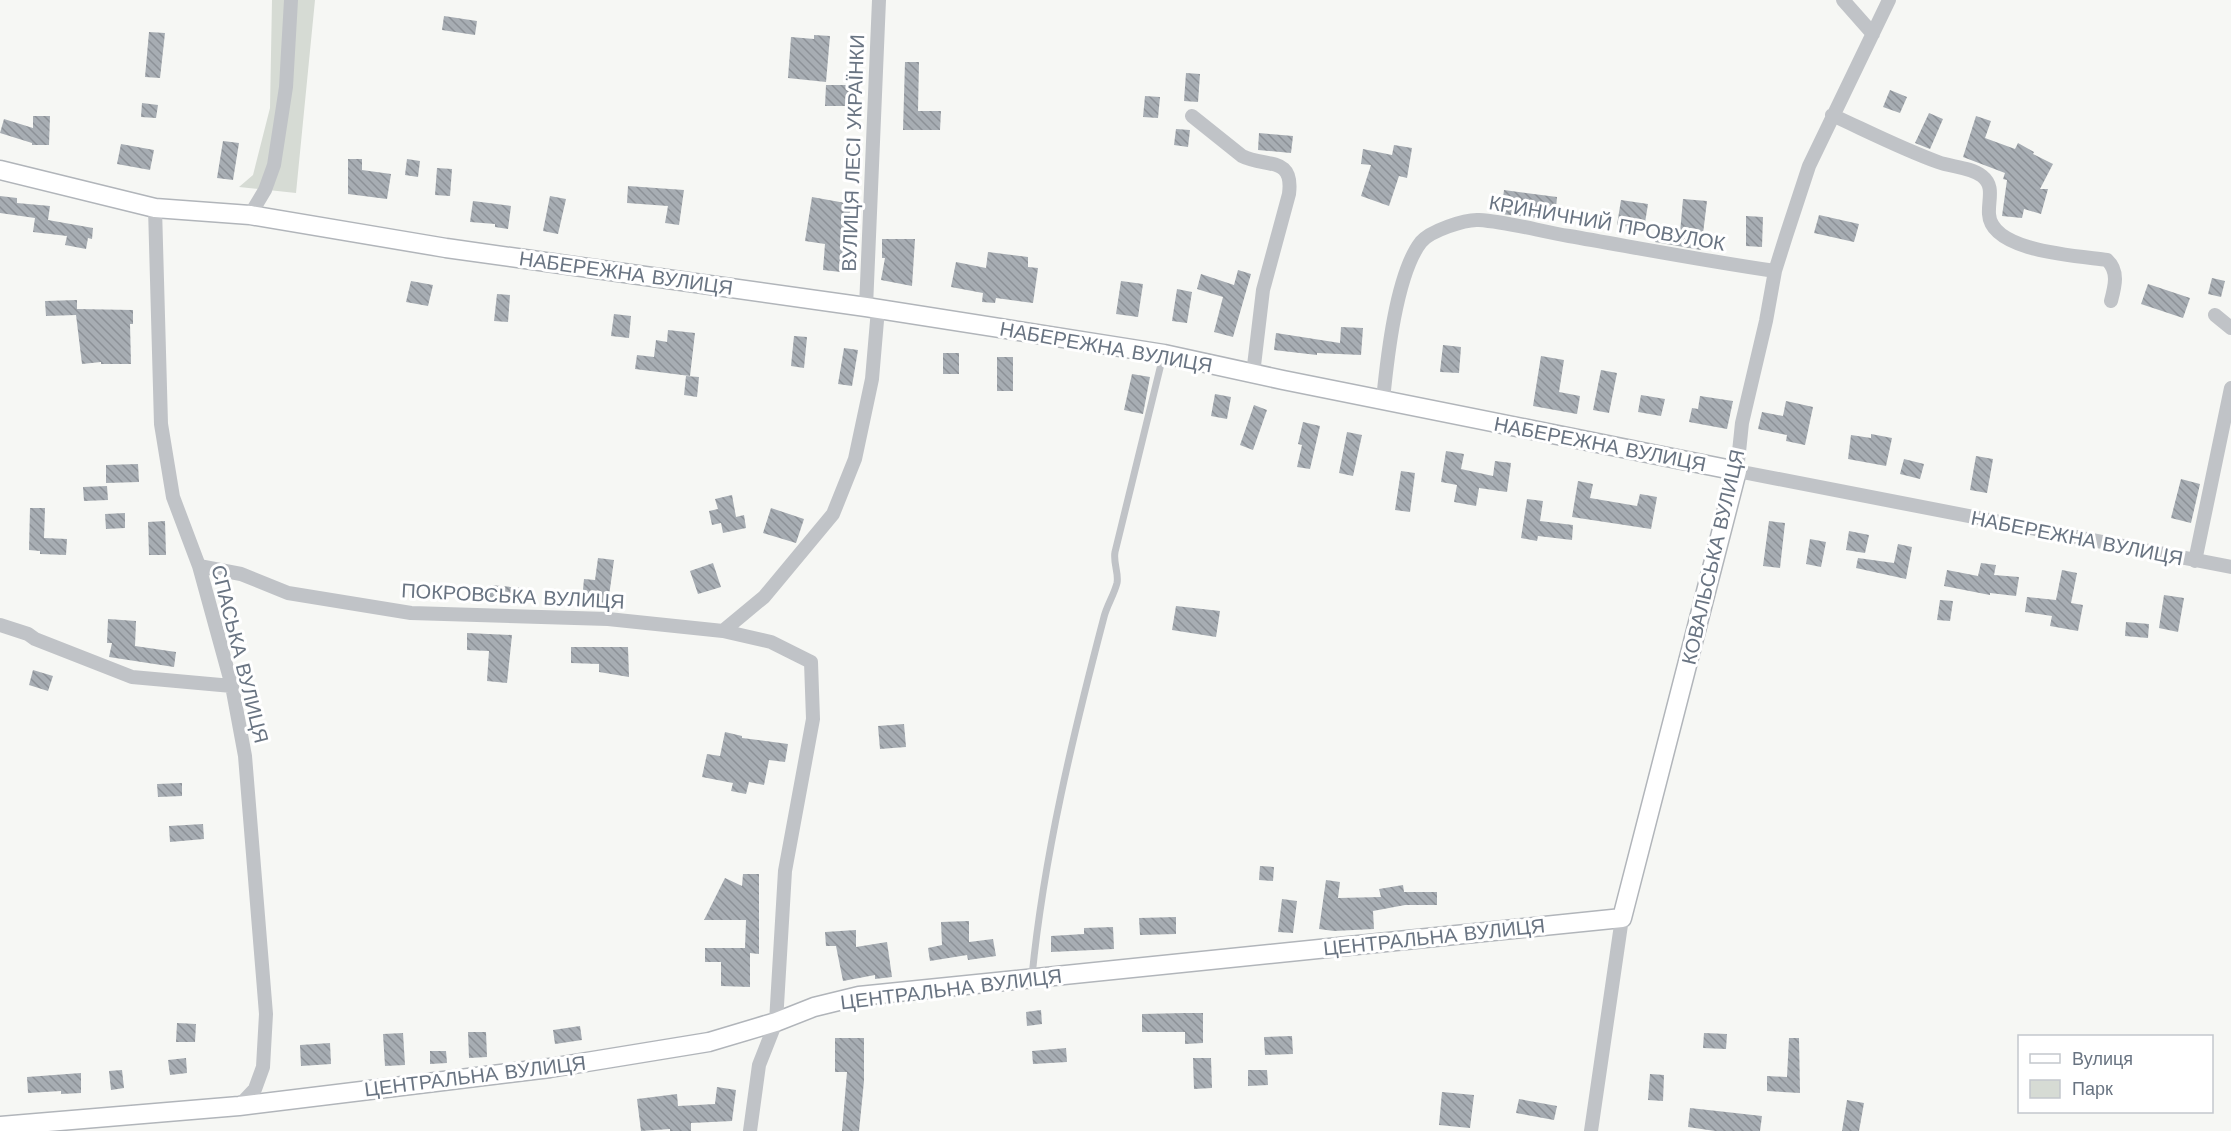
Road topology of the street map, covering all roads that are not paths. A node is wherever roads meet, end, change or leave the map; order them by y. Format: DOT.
graph roads {
  1 [pos="291,0"];
  2 [pos="879,0"];
  3 [pos="1843,0"];
  4 [pos="1889,0"];
  5 [pos="1873,34"];
  6 [pos="1832,115"];
  7 [pos="1192,116"];
  8 [pos="0,170"];
  9 [pos="155,208"];
  10 [pos="250,214"];
  11 [pos="1775,271"];
  12 [pos="2111,301"];
  13 [pos="872,308"];
  14 [pos="2215,315"];
  15 [pos="2231,328"];
  16 [pos="1164,354"];
  17 [pos="1253,374"];
  18 [pos="2231,388"];
  19 [pos="1383,400"];
  20 [pos="1737,471"];
  21 [pos="2195,561"];
  22 [pos="199,566"];
  23 [pos="2231,567"];
  24 [pos="0,625"];
  25 [pos="723,631"];
  26 [pos="232,686"];
  27 [pos="1622,918"];
  28 [pos="1032,978"];
  29 [pos="776,1022"];
  30 [pos="239,1106"];
  31 [pos="0,1126"];
  32 [pos="750,1131"];
  33 [pos="1592,1131"];
  1 -- 10 [label="street"];
  2 -- 13 [label="street, ВУЛИЦЯ ЛЕСІ УКРАЇНКИ"];
  3 -- 5 [label="street"];
  4 -- 5 [label="street, КОВАЛЬСЬКА ВУЛИЦЯ"];
  5 -- 6 [label="street, КОВАЛЬСЬКА ВУЛИЦЯ"];
  6 -- 11 [label="street, КОВАЛЬСЬКА ВУЛИЦЯ"];
  6 -- 12 [label="street"];
  7 -- 17 [label="street"];
  8 -- 9 [label="street, НАБЕРЕЖНА ВУЛИЦЯ"];
  9 -- 10 [label="street, НАБЕРЕЖНА ВУЛИЦЯ"];
  9 -- 22 [label="street, СПАСЬКА ВУЛИЦЯ"];
  10 -- 13 [label="street, НАБЕРЕЖНА ВУЛИЦЯ"];
  11 -- 19 [label="street, КРИНИЧНИЙ ПРОВУЛОК"];
  11 -- 20 [label="street, КОВАЛЬСЬКА ВУЛИЦЯ"];
  13 -- 16 [label="street, НАБЕРЕЖНА ВУЛИЦЯ"];
  13 -- 25 [label="street, ВУЛИЦЯ ЛЕСІ УКРАЇНКИ"];
  14 -- 15 [label="street"];
  16 -- 17 [label="street, НАБЕРЕЖНА ВУЛИЦЯ"];
  16 -- 28 [label="lane"];
  17 -- 19 [label="street, НАБЕРЕЖНА ВУЛИЦЯ"];
  18 -- 21 [label="street, НАБЕРЕЖНА ВУЛИЦЯ"];
  19 -- 20 [label="street, НАБЕРЕЖНА ВУЛИЦЯ"];
  20 -- 21 [label="street, НАБЕРЕЖНА ВУЛИЦЯ"];
  20 -- 27 [label="street, КОВАЛЬСЬКА ВУЛИЦЯ"];
  21 -- 23 [label="street, НАБЕРЕЖНА ВУЛИЦЯ"];
  22 -- 25 [label="street, ПОКРОВСЬКА ВУЛИЦЯ"];
  22 -- 26 [label="street, СПАСЬКА ВУЛИЦЯ"];
  24 -- 26 [label="street"];
  25 -- 29 [label="street"];
  26 -- 30 [label="street, СПАСЬКА ВУЛИЦЯ"];
  27 -- 28 [label="street, ЦЕНТРАЛЬНА ВУЛИЦЯ"];
  27 -- 33 [label="street, КОВАЛЬСЬКА ВУЛИЦЯ"];
  28 -- 29 [label="street, ЦЕНТРАЛЬНА ВУЛИЦЯ"];
  29 -- 30 [label="street, ЦЕНТРАЛЬНА ВУЛИЦЯ"];
  29 -- 32 [label="street"];
  30 -- 31 [label="street, ЦЕНТРАЛЬНА ВУЛИЦЯ"];
}
